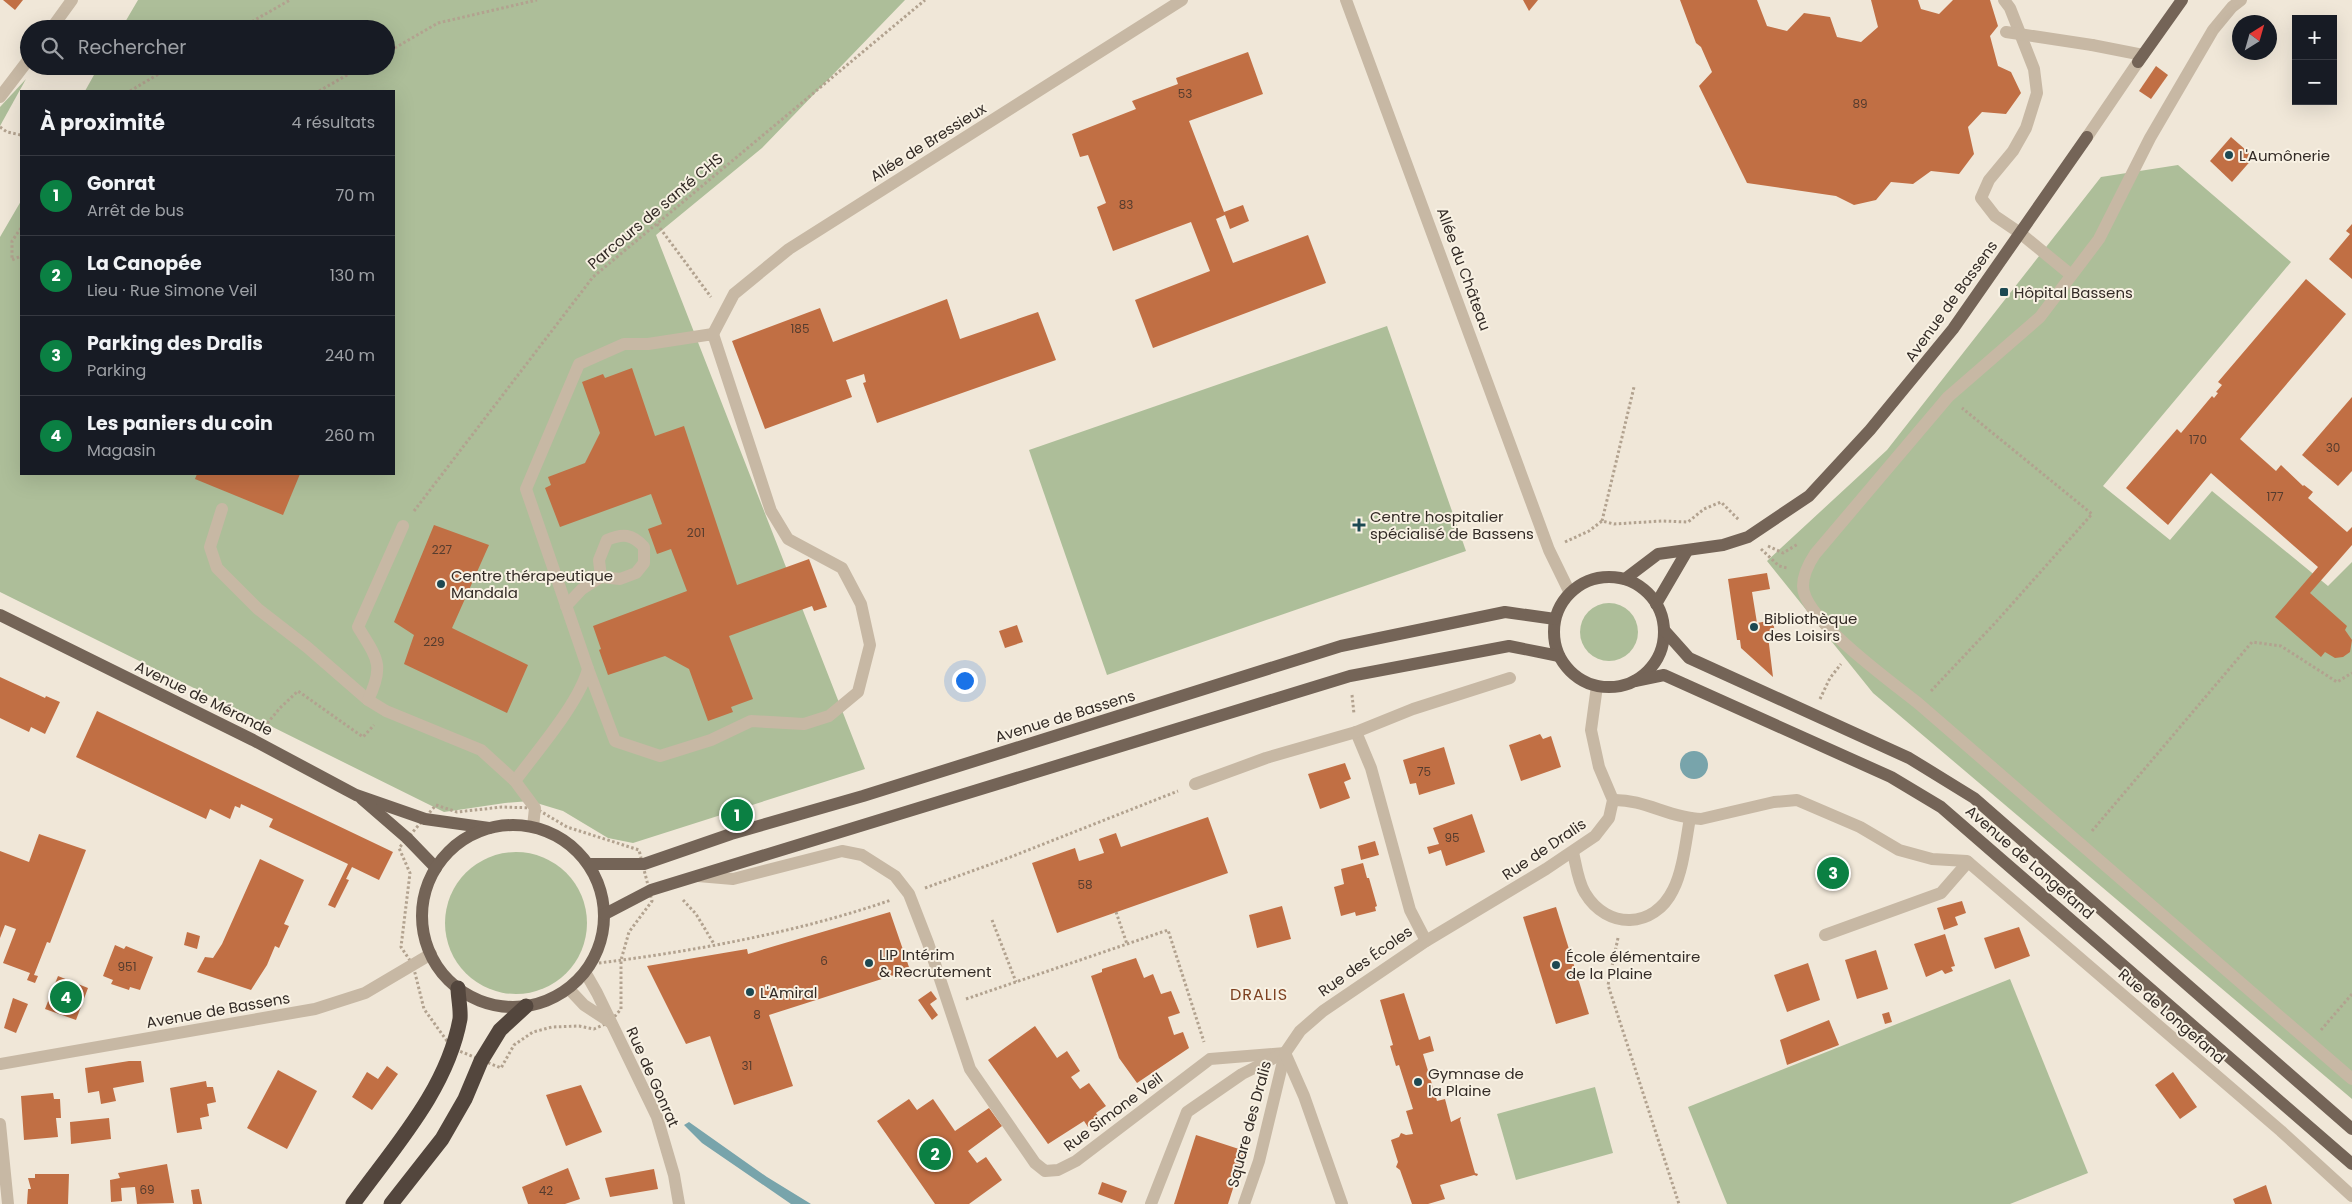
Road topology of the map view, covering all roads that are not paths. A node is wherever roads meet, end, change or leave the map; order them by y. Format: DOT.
graph roads {
  1 [pos="72,0"];
  2 [pos="1182,0"];
  3 [pos="1346,0"];
  4 [pos="2004,0"];
  5 [pos="2182,0"];
  6 [pos="2241,0"];
  7 [pos="58,20"];
  8 [pos="2006,32"];
  9 [pos="2141,58"];
  10 [pos="20,71"];
  11 [pos="0,98"];
  12 [pos="2087,137"];
  13 [pos="2020,233"];
  14 [pos="2070,274"];
  15 [pos="713,334"];
  16 [pos="222,509"];
  17 [pos="403,526"];
  18 [pos="1687,551"];
  19 [pos="601,577"];
  20 [pos="1625,579"];
  21 [pos="1570,593"];
  22 [pos="1656,604"];
  23 [pos="566,606"];
  24 [pos="0,614"];
  25 [pos="1555,619"];
  26 [pos="0,622"];
  27 [pos="1664,630"];
  28 [pos="35,633"];
  29 [pos="1559,656"];
  30 [pos="588,669"];
  31 [pos="1510,678"];
  32 [pos="1635,681"];
  33 [pos="1597,686"];
  34 [pos="368,700"];
  35 [pos="1356,732"];
  36 [pos="515,781"];
  37 [pos="1195,784"];
  38 [pos="356,794"];
  39 [pos="1613,800"];
  40 [pos="1690,818"];
  41 [pos="533,826"];
  42 [pos="489,828"];
  43 [pos="1573,852"];
  44 [pos="1968,862"];
  45 [pos="588,864"];
  46 [pos="436,868"];
  47 [pos="698,876"];
  48 [pos="605,914"];
  49 [pos="1825,935"];
  50 [pos="1426,941"];
  51 [pos="431,954"];
  52 [pos="588,968"];
  53 [pos="458,988"];
  54 [pos="569,989"];
  55 [pos="526,1006"];
  56 [pos="610,1022"];
  57 [pos="1285,1053"];
  58 [pos="0,1064"];
  59 [pos="2352,1078"];
  60 [pos="0,1124"];
  61 [pos="2352,1129"];
  62 [pos="2352,1164"];
  63 [pos="2352,1196"];
  64 [pos="8,1204"];
  65 [pos="353,1204"];
  66 [pos="390,1204"];
  67 [pos="679,1204"];
  68 [pos="1150,1204"];
  69 [pos="1244,1204"];
  70 [pos="1342,1204"];
  1 -- 7 [label="street"];
  2 -- 15 [label="street, Allée de Bressieux"];
  3 -- 21 [label="street, Allée du Château"];
  4 -- 13 [label="street"];
  5 -- 9 [label="main road, Avenue de Bassens"];
  6 -- 14 [label="street"];
  8 -- 9 [label="street, bridge"];
  9 -- 12 [label="street, Avenue de Bassens"];
  10 -- 11 [label="street"];
  12 -- 13 [label="main road, Avenue de Bassens"];
  13 -- 14 [label="street"];
  13 -- 18 [label="main road, Avenue de Bassens"];
  14 -- 59 [label="street"];
  15 -- 23 [label="street"];
  15 -- 30 [label="street"];
  16 -- 34 [label="street"];
  17 -- 34 [label="street"];
  18 -- 20 [label="main road, Avenue de Bassens"];
  18 -- 22 [label="main road"];
  19 -- 23 [label="street"];
  20 -- 21 [label="main road"];
  20 -- 22 [label="main road"];
  21 -- 25 [label="main road"];
  22 -- 27 [label="main road"];
  23 -- 30 [label="street"];
  24 -- 28 [label="main road, Avenue de Mérande"];
  25 -- 29 [label="main road"];
  25 -- 45 [label="main road, Avenue de Bassens"];
  26 -- 28 [label="main road, Avenue de Mérande"];
  27 -- 32 [label="main road"];
  27 -- 61 [label="main road, Avenue de Longefand"];
  28 -- 38 [label="main road, Avenue de Mérande"];
  29 -- 33 [label="main road"];
  29 -- 47 [label="main road"];
  30 -- 36 [label="street"];
  31 -- 35 [label="street"];
  32 -- 33 [label="main road"];
  32 -- 62 [label="main road, Avenue de Longefand"];
  33 -- 39 [label="street"];
  34 -- 36 [label="street"];
  35 -- 37 [label="street"];
  35 -- 50 [label="street, Rue des Écoles"];
  36 -- 41 [label="street"];
  38 -- 42 [label="main road, Avenue de Mérande"];
  38 -- 46 [label="main road, Avenue de Mérande"];
  39 -- 40 [label="street"];
  39 -- 43 [label="street, Rue de Dralis"];
  40 -- 43 [label="street"];
  40 -- 44 [label="street"];
  41 -- 42 [label="main road"];
  41 -- 45 [label="main road"];
  42 -- 46 [label="main road"];
  43 -- 50 [label="street, Rue de Dralis"];
  44 -- 49 [label="street"];
  44 -- 63 [label="street, Rue de Longefand"];
  45 -- 48 [label="main road"];
  46 -- 51 [label="main road"];
  47 -- 48 [label="main road"];
  47 -- 57 [label="street, Rue Simone Veil"];
  48 -- 52 [label="main road"];
  50 -- 57 [label="street, Rue des Écoles"];
  51 -- 53 [label="main road"];
  51 -- 58 [label="street, Avenue de Bassens"];
  52 -- 54 [label="main road"];
  52 -- 56 [label="street, Rue de Gonrat"];
  53 -- 55 [label="main road"];
  53 -- 65 [label="highway"];
  54 -- 55 [label="main road"];
  54 -- 56 [label="street, Rue de Gonrat"];
  55 -- 66 [label="highway"];
  56 -- 67 [label="street, Rue de Gonrat"];
  57 -- 68 [label="street"];
  57 -- 69 [label="street, Square des Dralis"];
  57 -- 70 [label="street"];
  60 -- 64 [label="street"];
}
